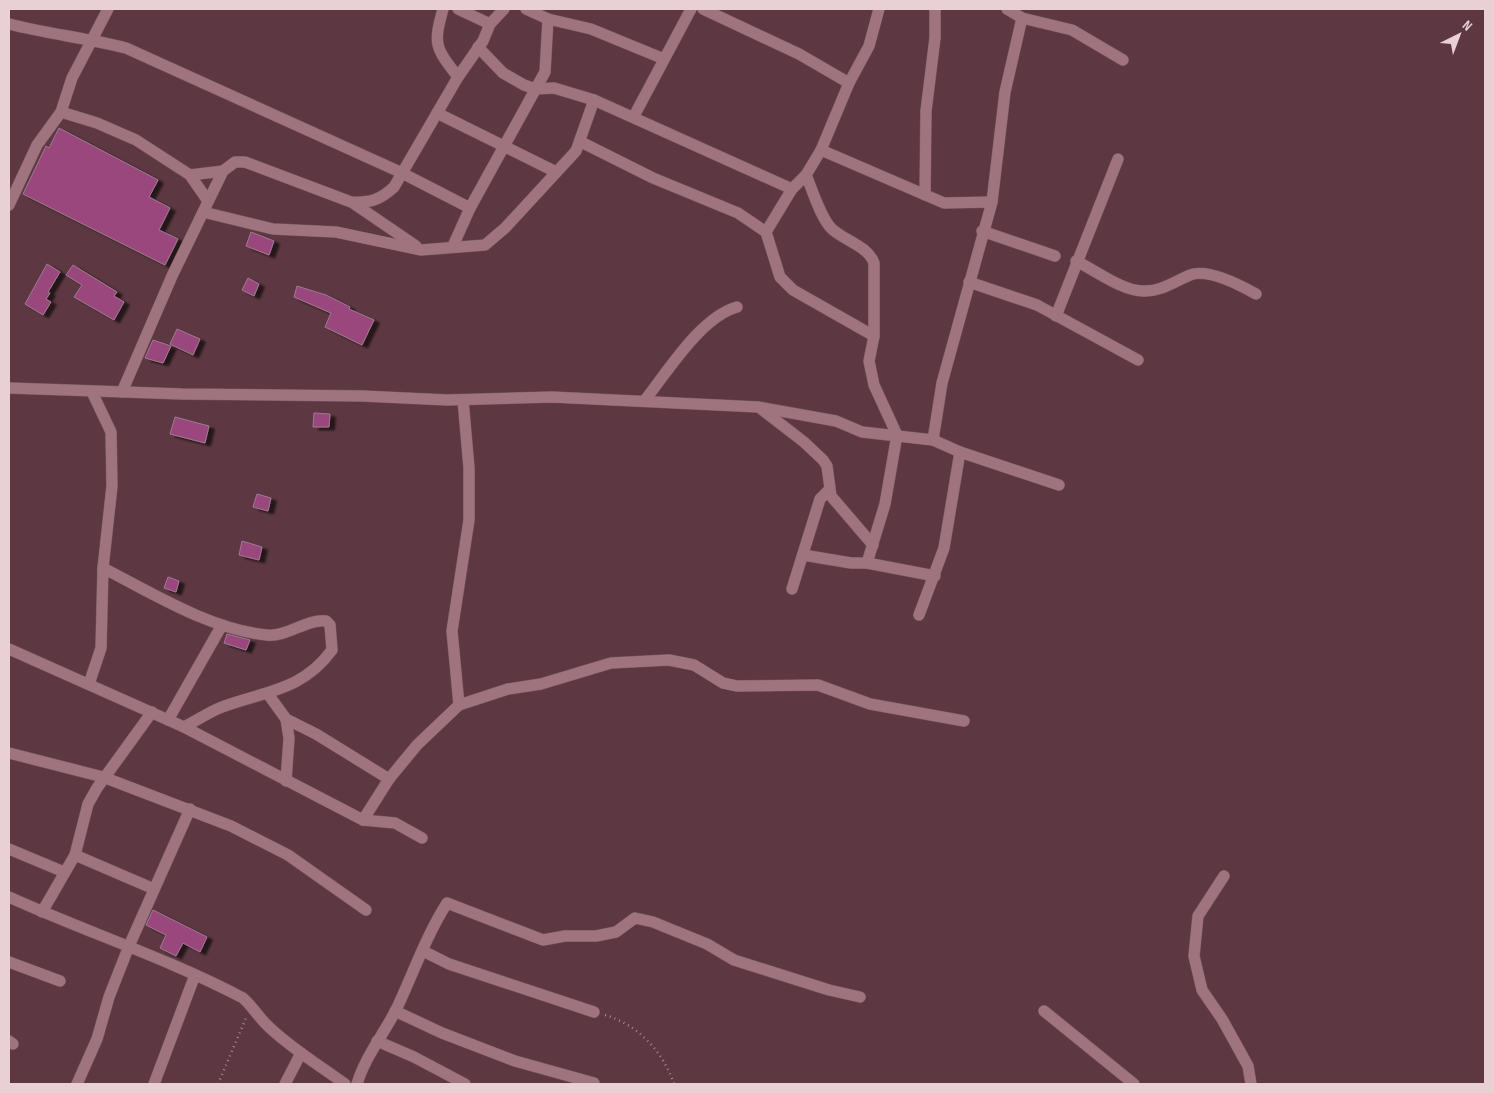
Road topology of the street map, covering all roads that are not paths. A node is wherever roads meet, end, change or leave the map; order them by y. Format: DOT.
graph roads {
  1 [pos="108,9"];
  2 [pos="443,9"];
  3 [pos="458,9"];
  4 [pos="504,9"];
  5 [pos="526,9"];
  6 [pos="691,9"];
  7 [pos="703,9"];
  8 [pos="879,9"];
  9 [pos="935,9"];
  10 [pos="1007,9"];
  11 [pos="1022,18"];
  12 [pos="548,19"];
  13 [pos="9,24"];
  14 [pos="490,24"];
  15 [pos="91,39"];
  16 [pos="478,47"];
  17 [pos="664,59"];
  18 [pos="1124,60"];
  19 [pos="458,77"];
  20 [pos="849,83"];
  21 [pos="536,89"];
  22 [pos="594,100"];
  23 [pos="61,112"];
  24 [pos="436,113"];
  25 [pos="634,116"];
  26 [pos="581,142"];
  27 [pos="502,147"];
  28 [pos="821,150"];
  29 [pos="1118,159"];
  30 [pos="223,172"];
  31 [pos="400,172"];
  32 [pos="556,172"];
  33 [pos="190,175"];
  34 [pos="806,175"];
  35 [pos="792,189"];
  36 [pos="925,195"];
  37 [pos="208,201"];
  38 [pos="351,202"];
  39 [pos="992,202"];
  40 [pos="9,205"];
  41 [pos="470,208"];
  42 [pos="203,212"];
  43 [pos="982,231"];
  44 [pos="766,232"];
  45 [pos="453,246"];
  46 [pos="422,250"];
  47 [pos="1055,256"];
  48 [pos="1076,261"];
  49 [pos="969,282"];
  50 [pos="1256,294"];
  51 [pos="737,307"];
  52 [pos="1056,316"];
  53 [pos="874,336"];
  54 [pos="1138,360"];
  55 [pos="9,388"];
  56 [pos="92,392"];
  57 [pos="122,392"];
  58 [pos="462,400"];
  59 [pos="645,400"];
  60 [pos="758,407"];
  61 [pos="897,435"];
  62 [pos="933,440"];
  63 [pos="960,452"];
  64 [pos="1060,485"];
  65 [pos="828,491"];
  66 [pos="873,545"];
  67 [pos="803,555"];
  68 [pos="867,563"];
  69 [pos="103,568"];
  70 [pos="935,576"];
  71 [pos="792,589"];
  72 [pos="919,615"];
  73 [pos="222,625"];
  74 [pos="9,649"];
  75 [pos="89,684"];
  76 [pos="268,694"];
  77 [pos="459,705"];
  78 [pos="152,712"];
  79 [pos="286,719"];
  80 [pos="168,720"];
  81 [pos="964,721"];
  82 [pos="184,727"];
  83 [pos="9,753"];
  84 [pos="103,777"];
  85 [pos="389,779"];
  86 [pos="286,781"];
  87 [pos="190,809"];
  88 [pos="363,820"];
  89 [pos="422,838"];
  90 [pos="9,849"];
  91 [pos="75,855"];
  92 [pos="64,872"];
  93 [pos="1224,876"];
  94 [pos="154,889"];
  95 [pos="9,897"];
  96 [pos="366,910"];
  97 [pos="42,912"];
  98 [pos="129,946"];
  99 [pos="423,951"];
  100 [pos="9,962"];
  101 [pos="195,975"];
  102 [pos="60,981"];
  103 [pos="860,997"];
  104 [pos="1044,1011"];
  105 [pos="395,1012"];
  106 [pos="594,1012"];
  107 [pos="377,1041"];
  108 [pos="301,1053"];
  109 [pos="594,1083"];
  110 [pos="77,1084"];
  111 [pos="154,1084"];
  112 [pos="285,1084"];
  113 [pos="345,1084"];
  114 [pos="357,1084"];
  115 [pos="465,1084"];
  116 [pos="1134,1084"];
  117 [pos="1251,1084"];
  1 -- 15 [label="street"];
  2 -- 19 [label="street"];
  3 -- 14 [label="street"];
  4 -- 14 [label="street"];
  5 -- 12 [label="street"];
  6 -- 17 [label="street"];
  7 -- 20 [label="street"];
  8 -- 20 [label="street"];
  9 -- 36 [label="street"];
  10 -- 11 [label="street"];
  11 -- 18 [label="street"];
  11 -- 39 [label="street"];
  12 -- 17 [label="street"];
  12 -- 21 [label="street"];
  13 -- 15 [label="street"];
  14 -- 16 [label="street"];
  15 -- 23 [label="street"];
  15 -- 31 [label="street"];
  16 -- 19 [label="street"];
  16 -- 21 [label="street"];
  17 -- 25 [label="street"];
  19 -- 24 [label="street"];
  20 -- 28 [label="street"];
  21 -- 22 [label="street"];
  21 -- 27 [label="street"];
  22 -- 25 [label="street"];
  22 -- 26 [label="street"];
  23 -- 33 [label="street"];
  23 -- 40 [label="street"];
  24 -- 27 [label="street"];
  24 -- 31 [label="street"];
  25 -- 35 [label="street"];
  26 -- 32 [label="street"];
  26 -- 44 [label="street"];
  27 -- 32 [label="street"];
  27 -- 41 [label="street"];
  28 -- 34 [label="street"];
  28 -- 36 [label="street"];
  29 -- 48 [label="street"];
  30 -- 33 [label="street"];
  30 -- 37 [label="street"];
  30 -- 38 [label="street"];
  31 -- 38 [label="street"];
  31 -- 41 [label="street"];
  32 -- 45 [label="street"];
  33 -- 37 [label="street"];
  34 -- 35 [label="street"];
  34 -- 53 [label="street"];
  35 -- 44 [label="street"];
  36 -- 39 [label="street"];
  37 -- 42 [label="street"];
  38 -- 46 [label="street"];
  39 -- 43 [label="street"];
  41 -- 45 [label="street"];
  42 -- 46 [label="street"];
  42 -- 57 [label="street"];
  43 -- 47 [label="street"];
  43 -- 49 [label="street"];
  44 -- 53 [label="street"];
  45 -- 46 [label="street"];
  48 -- 50 [label="street"];
  48 -- 52 [label="street"];
  49 -- 52 [label="street"];
  49 -- 62 [label="street"];
  51 -- 59 [label="street"];
  52 -- 54 [label="street"];
  53 -- 61 [label="street"];
  55 -- 56 [label="street"];
  56 -- 57 [label="street"];
  56 -- 69 [label="street"];
  57 -- 58 [label="street"];
  58 -- 59 [label="street"];
  58 -- 77 [label="street"];
  59 -- 60 [label="street"];
  60 -- 61 [label="street"];
  60 -- 65 [label="street"];
  61 -- 62 [label="street"];
  61 -- 66 [label="street"];
  62 -- 63 [label="street"];
  63 -- 64 [label="street"];
  63 -- 70 [label="street"];
  65 -- 66 [label="street"];
  65 -- 67 [label="street"];
  66 -- 68 [label="street"];
  67 -- 68 [label="street"];
  67 -- 71 [label="street"];
  68 -- 70 [label="street"];
  69 -- 73 [label="street"];
  69 -- 75 [label="street"];
  70 -- 72 [label="street"];
  73 -- 76 [label="street"];
  73 -- 80 [label="street"];
  74 -- 75 [label="street"];
  75 -- 78 [label="street"];
  76 -- 79 [label="street"];
  76 -- 82 [label="street"];
  77 -- 81 [label="street"];
  77 -- 85 [label="street"];
  78 -- 80 [label="street"];
  78 -- 84 [label="street"];
  79 -- 85 [label="street"];
  79 -- 86 [label="street"];
  80 -- 82 [label="street"];
  82 -- 86 [label="street"];
  83 -- 84 [label="street"];
  84 -- 87 [label="street"];
  84 -- 91 [label="street"];
  85 -- 88 [label="street"];
  86 -- 88 [label="street"];
  87 -- 94 [label="street"];
  87 -- 96 [label="street"];
  88 -- 89 [label="street"];
  90 -- 92 [label="street"];
  91 -- 92 [label="street"];
  91 -- 94 [label="street"];
  92 -- 97 [label="street"];
  93 -- 117 [label="street"];
  94 -- 98 [label="street"];
  95 -- 97 [label="street"];
  97 -- 98 [label="street"];
  98 -- 101 [label="street"];
  98 -- 110 [label="street"];
  99 -- 103 [label="street"];
  99 -- 105 [label="street"];
  99 -- 106 [label="street"];
  100 -- 102 [label="street"];
  101 -- 108 [label="street"];
  101 -- 111 [label="street"];
  104 -- 116 [label="street"];
  105 -- 107 [label="street"];
  105 -- 109 [label="street"];
  107 -- 114 [label="street"];
  107 -- 115 [label="street"];
  108 -- 112 [label="street"];
  108 -- 113 [label="street"];
}
